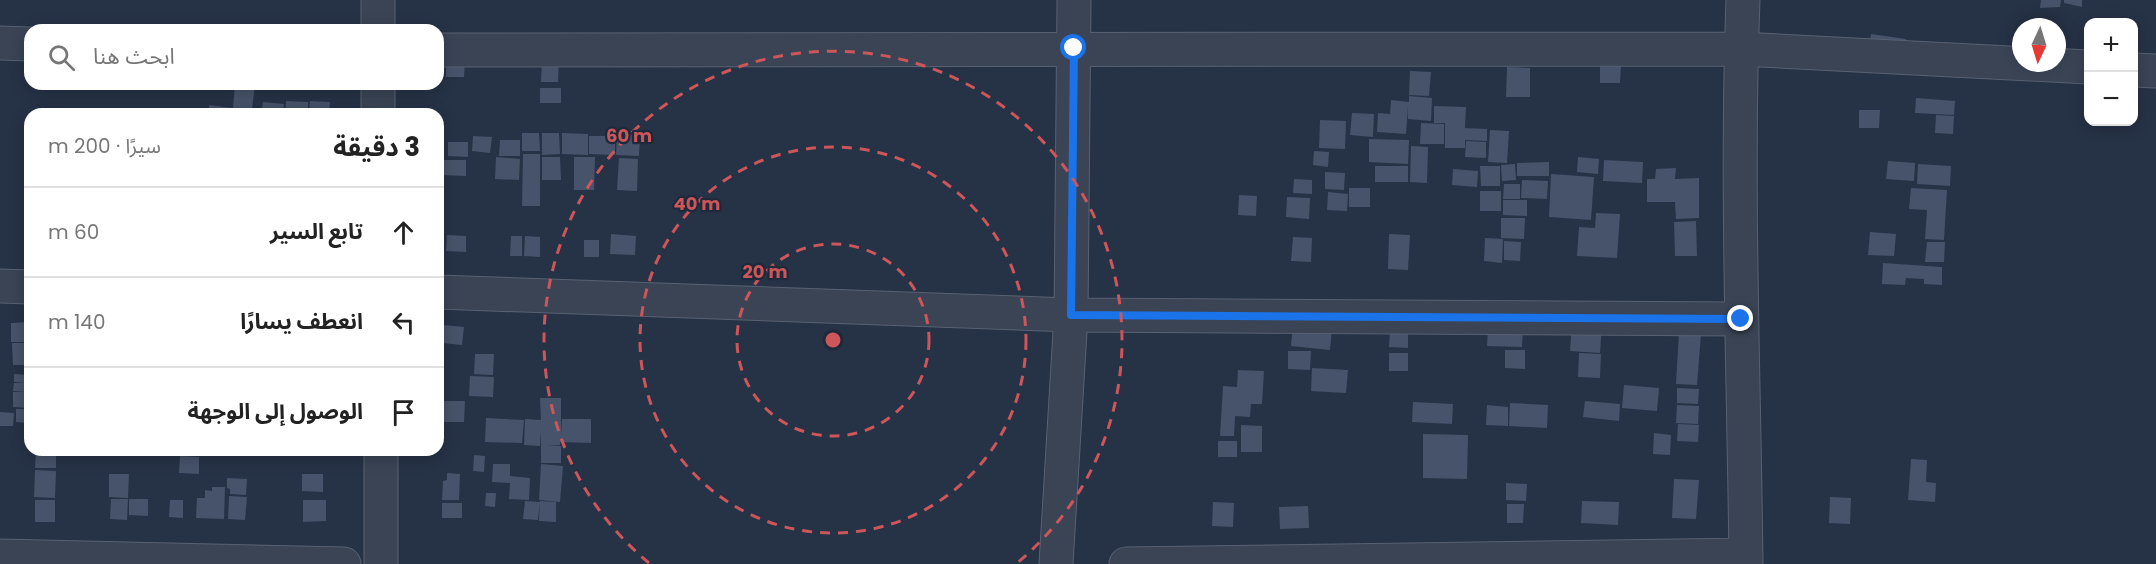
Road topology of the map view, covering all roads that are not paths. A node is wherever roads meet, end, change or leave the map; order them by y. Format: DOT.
graph roads {
  1 [pos="378,0"];
  2 [pos="1074,0"];
  3 [pos="1743,0"];
  4 [pos="378,24"];
  5 [pos="0,43"];
  6 [pos="24,44"];
  7 [pos="1074,48"];
  8 [pos="1741,49"];
  9 [pos="444,50"];
  10 [pos="2084,68"];
  11 [pos="2138,70"];
  12 [pos="2156,71"];
  13 [pos="378,90"];
  14 [pos="378,108"];
  15 [pos="0,286"];
  16 [pos="24,287"];
  17 [pos="444,292"];
  18 [pos="1071,315"];
  19 [pos="1741,319"];
  20 [pos="381,456"];
  21 [pos="0,556"];
  22 [pos="1746,559"];
  23 [pos="344,564"];
  24 [pos="381,564"];
  25 [pos="1056,564"];
  26 [pos="1126,564"];
  1 -- 4 [label="street"];
  2 -- 7 [label="street"];
  3 -- 8 [label="street"];
  5 -- 6 [label="street"];
  7 -- 8 [label="street"];
  7 -- 9 [label="street"];
  7 -- 18 [label="street"];
  8 -- 10 [label="street"];
  8 -- 19 [label="street"];
  11 -- 12 [label="street"];
  13 -- 14 [label="street"];
  15 -- 16 [label="street"];
  17 -- 18 [label="street"];
  18 -- 19 [label="street"];
  18 -- 25 [label="street"];
  19 -- 22 [label="street"];
  20 -- 24 [label="street"];
  21 -- 23 [label="street"];
  22 -- 26 [label="street"];
}
